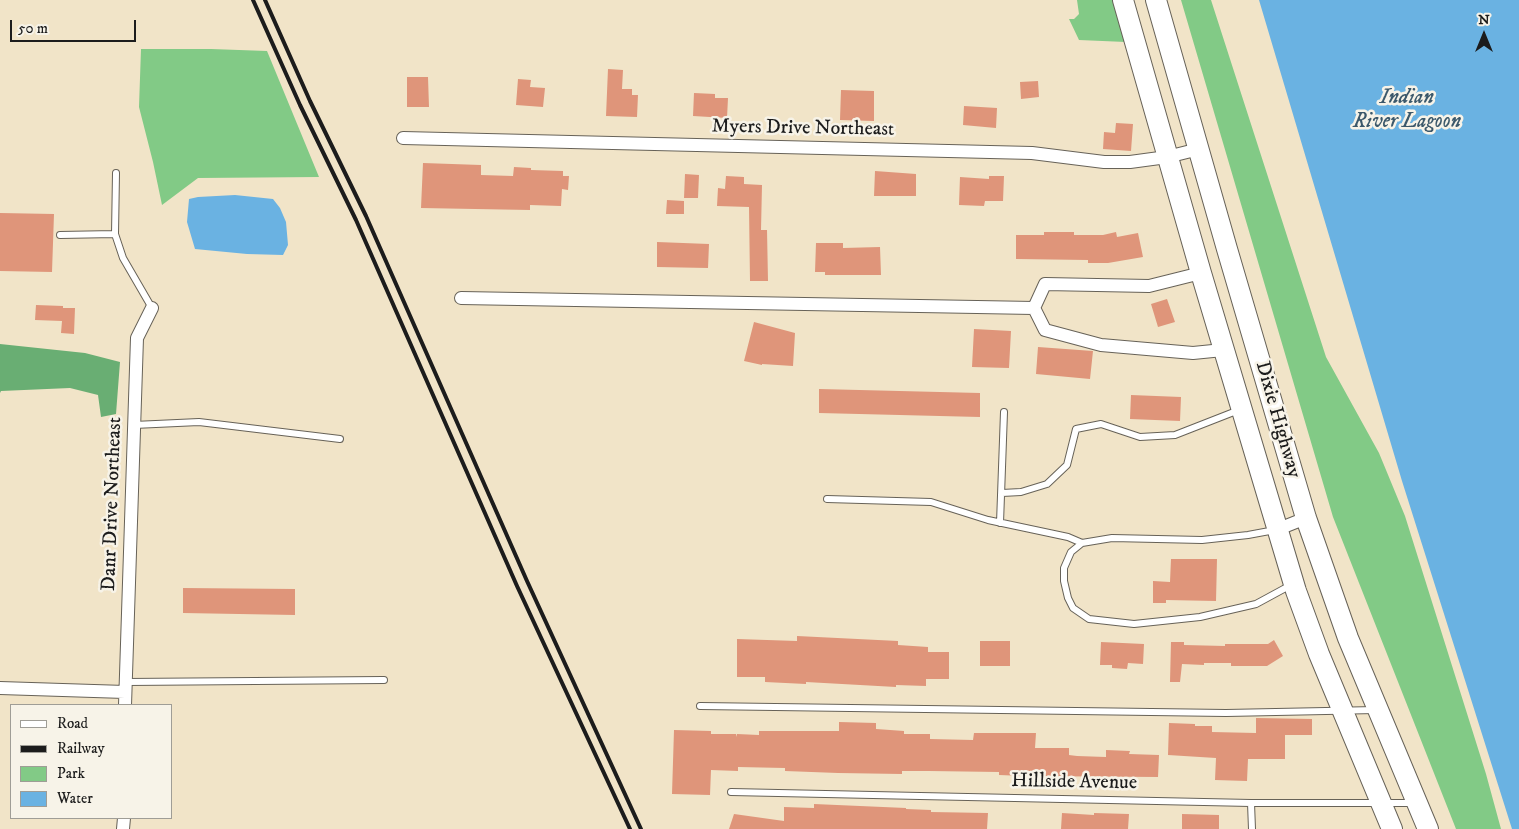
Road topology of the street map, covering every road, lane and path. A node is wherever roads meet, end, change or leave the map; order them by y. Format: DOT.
graph roads {
  1 [pos="1123,0"];
  2 [pos="1156,0"];
  3 [pos="403,138"];
  4 [pos="1199,149"];
  5 [pos="1167,156"];
  6 [pos="116,173"];
  7 [pos="116,234"];
  8 [pos="60,235"];
  9 [pos="1200,273"];
  10 [pos="461,298"];
  11 [pos="152,308"];
  12 [pos="1034,308"];
  13 [pos="1223,350"];
  14 [pos="1241,410"];
  15 [pos="1004,412"];
  16 [pos="134,425"];
  17 [pos="340,440"];
  18 [pos="1002,493"];
  19 [pos="827,499"];
  20 [pos="1306,518"];
  21 [pos="1000,523"];
  22 [pos="1276,530"];
  23 [pos="1082,544"];
  24 [pos="1293,584"];
  25 [pos="384,680"];
  26 [pos="126,687"];
  27 [pos="0,688"];
  28 [pos="125,704"];
  29 [pos="700,706"];
  30 [pos="1377,710"];
  31 [pos="1342,711"];
  32 [pos="731,792"];
  33 [pos="1416,802"];
  34 [pos="1251,803"];
  35 [pos="1381,804"];
  36 [pos="1252,829"];
  37 [pos="1392,829"];
  38 [pos="1428,829"];
  1 -- 5 [label="main road, Dixie Highway"];
  2 -- 4 [label="main road, Dixie Highway"];
  3 -- 5 [label="street, Myers Drive Northeast"];
  4 -- 5 [label="street, Myers Drive Northeast"];
  4 -- 20 [label="main road, Dixie Highway"];
  5 -- 9 [label="main road, Dixie Highway"];
  6 -- 7 [label="lane"];
  7 -- 8 [label="lane"];
  7 -- 11 [label="lane"];
  9 -- 12 [label="street"];
  9 -- 13 [label="main road, Dixie Highway"];
  10 -- 12 [label="street"];
  11 -- 16 [label="street, Danr Drive Northeast"];
  12 -- 13 [label="street"];
  13 -- 14 [label="main road, Dixie Highway"];
  14 -- 18 [label="lane"];
  14 -- 22 [label="main road, Dixie Highway"];
  15 -- 18 [label="lane"];
  16 -- 17 [label="lane"];
  16 -- 26 [label="street, Danr Drive Northeast"];
  18 -- 21 [label="lane"];
  19 -- 21 [label="lane"];
  20 -- 22 [label="street"];
  20 -- 30 [label="main road, Dixie Highway"];
  21 -- 23 [label="lane"];
  22 -- 23 [label="lane"];
  22 -- 24 [label="main road, Dixie Highway"];
  23 -- 24 [label="lane"];
  24 -- 31 [label="main road, Dixie Highway"];
  25 -- 26 [label="lane"];
  26 -- 27 [label="street"];
  26 -- 28 [label="street, Danr Drive Northeast"];
  29 -- 31 [label="lane"];
  30 -- 31 [label="lane"];
  30 -- 33 [label="main road, Dixie Highway"];
  31 -- 35 [label="main road, Dixie Highway"];
  32 -- 34 [label="lane, Hillside Avenue"];
  33 -- 35 [label="lane, Hillside Avenue"];
  33 -- 38 [label="main road, Dixie Highway"];
  34 -- 35 [label="lane, Hillside Avenue"];
  34 -- 36 [label="lane"];
  35 -- 37 [label="main road, Dixie Highway"];
}
